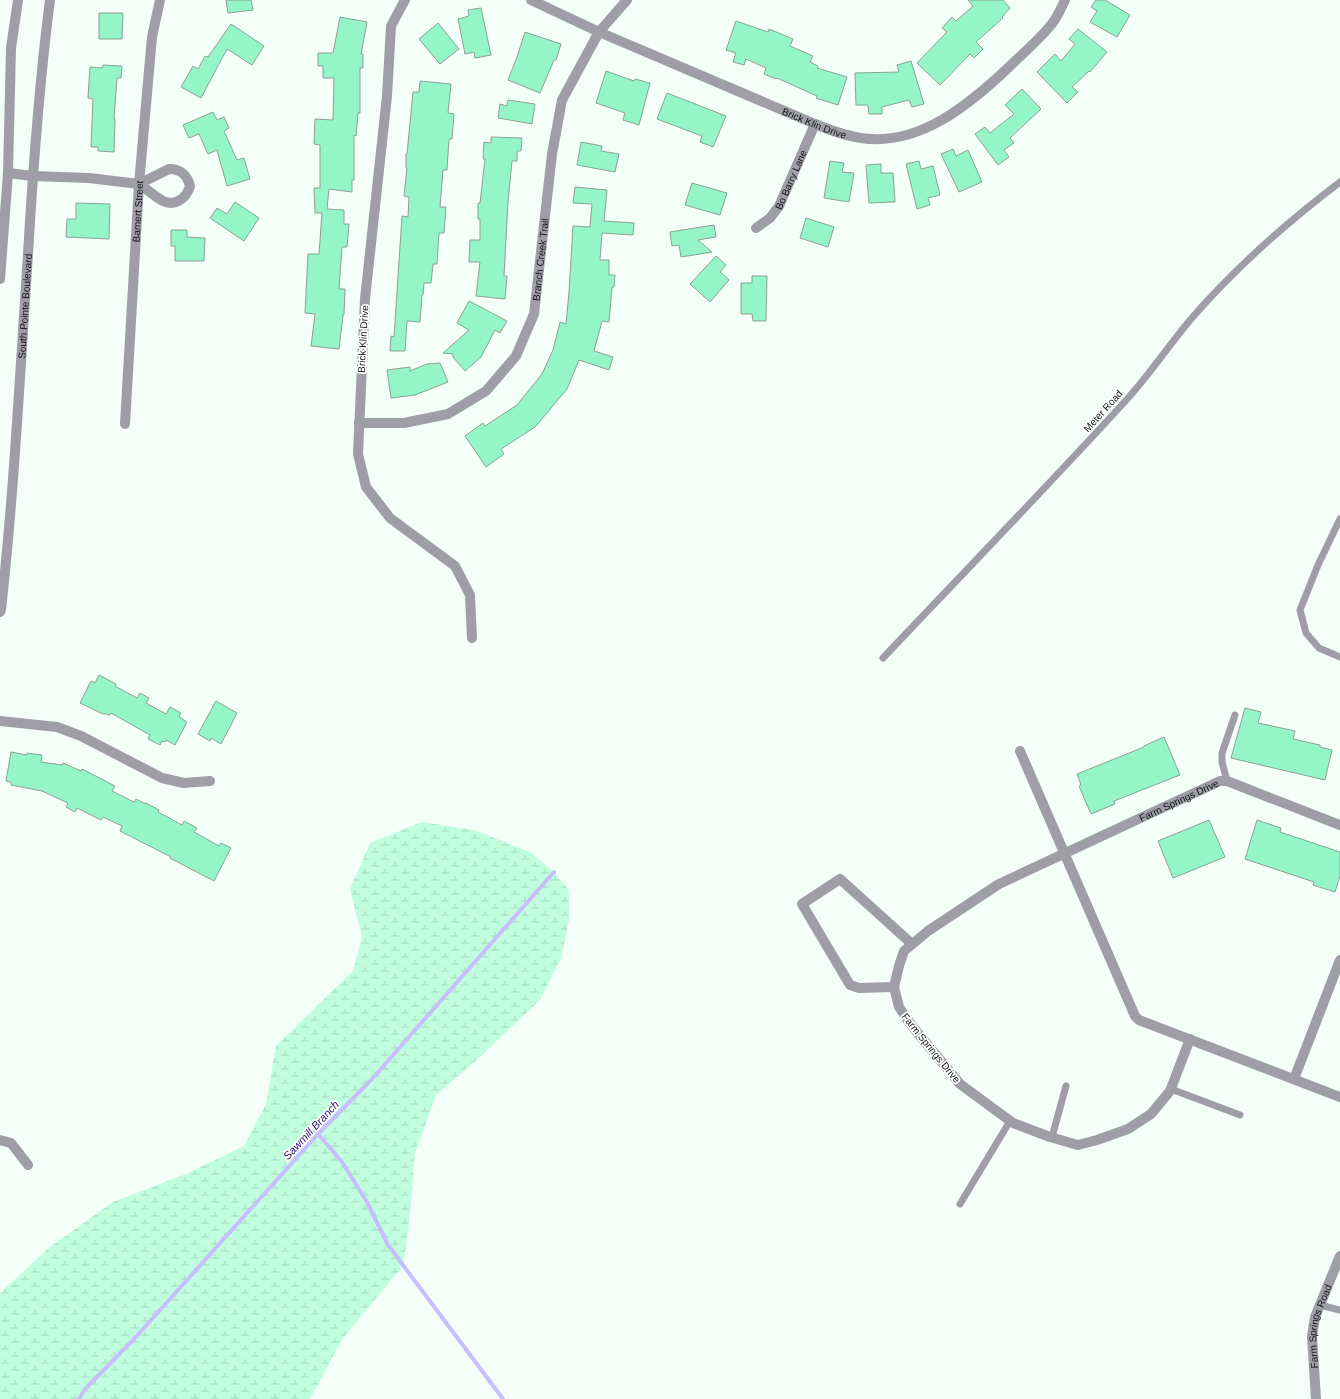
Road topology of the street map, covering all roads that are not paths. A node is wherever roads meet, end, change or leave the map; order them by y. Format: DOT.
graph roads {
  1 [pos="18,0"];
  2 [pos="50,0"];
  3 [pos="160,0"];
  4 [pos="405,0"];
  5 [pos="531,0"];
  6 [pos="627,0"];
  7 [pos="1065,0"];
  8 [pos="599,32"];
  9 [pos="815,124"];
  10 [pos="0,166"];
  11 [pos="4,176"];
  12 [pos="33,176"];
  13 [pos="1340,182"];
  14 [pos="139,184"];
  15 [pos="756,228"];
  16 [pos="0,279"];
  17 [pos="359,423"];
  18 [pos="124,424"];
  19 [pos="1340,519"];
  20 [pos="5,529"];
  21 [pos="4,546"];
  22 [pos="0,612"];
  23 [pos="472,638"];
  24 [pos="1340,657"];
  25 [pos="883,658"];
  26 [pos="1235,715"];
  27 [pos="0,721"];
  28 [pos="1020,751"];
  29 [pos="210,781"];
  30 [pos="1227,781"];
  31 [pos="1340,824"];
  32 [pos="1065,854"];
  33 [pos="912,944"];
  34 [pos="1340,960"];
  35 [pos="1338,972"];
  36 [pos="894,987"];
  37 [pos="1190,1039"];
  38 [pos="1294,1079"];
  39 [pos="1066,1086"];
  40 [pos="1171,1089"];
  41 [pos="1340,1097"];
  42 [pos="1240,1115"];
  43 [pos="1010,1121"];
  44 [pos="1052,1137"];
  45 [pos="0,1140"];
  46 [pos="28,1165"];
  47 [pos="960,1204"];
  48 [pos="1340,1256"];
  49 [pos="1320,1305"];
  50 [pos="1340,1310"];
  51 [pos="1316,1399"];
  1 -- 11 [label="street"];
  2 -- 12 [label="street, South Pointe Boulevard"];
  3 -- 14 [label="street, Bamert Street"];
  4 -- 17 [label="street, Brick Klin Drive"];
  5 -- 8 [label="street, Brick Klin Drive"];
  6 -- 8 [label="street, Branch Creek Trail"];
  7 -- 9 [label="street, Brick Klin Drive"];
  8 -- 9 [label="street, Brick Klin Drive"];
  8 -- 17 [label="street, Branch Creek Trail"];
  9 -- 15 [label="street, Bo Barry Lane"];
  10 -- 11 [label="street"];
  11 -- 12 [label="street"];
  11 -- 16 [label="street"];
  12 -- 14 [label="street"];
  12 -- 20 [label="street, South Pointe Boulevard"];
  13 -- 25 [label="lane, Meter Road"];
  14 -- 14 [label="street"];
  14 -- 18 [label="street, Bamert Street"];
  17 -- 23 [label="street, Brick Klin Drive"];
  19 -- 24 [label="lane"];
  20 -- 21 [label="street, South Pointe Boulevard"];
  21 -- 22 [label="street, South Pointe Boulevard"];
  26 -- 30 [label="lane"];
  27 -- 29 [label="street"];
  28 -- 32 [label="street"];
  30 -- 31 [label="street, Farm Springs Drive"];
  30 -- 32 [label="street, Farm Springs Drive"];
  32 -- 33 [label="street, Farm Springs Drive"];
  32 -- 37 [label="street"];
  33 -- 36 [label="street, Farm Springs Drive"];
  33 -- 36 [label="street"];
  34 -- 35 [label="street"];
  35 -- 38 [label="street"];
  36 -- 43 [label="street, Farm Springs Drive"];
  37 -- 38 [label="street"];
  37 -- 40 [label="street, Farm Springs Drive"];
  38 -- 41 [label="street"];
  39 -- 44 [label="lane"];
  40 -- 42 [label="lane"];
  40 -- 44 [label="street, Farm Springs Drive"];
  43 -- 44 [label="street, Farm Springs Drive"];
  43 -- 47 [label="lane"];
  45 -- 46 [label="street"];
  48 -- 49 [label="street, Farm Springs Road"];
  49 -- 50 [label="lane"];
  49 -- 51 [label="street, Farm Springs Road"];
}
